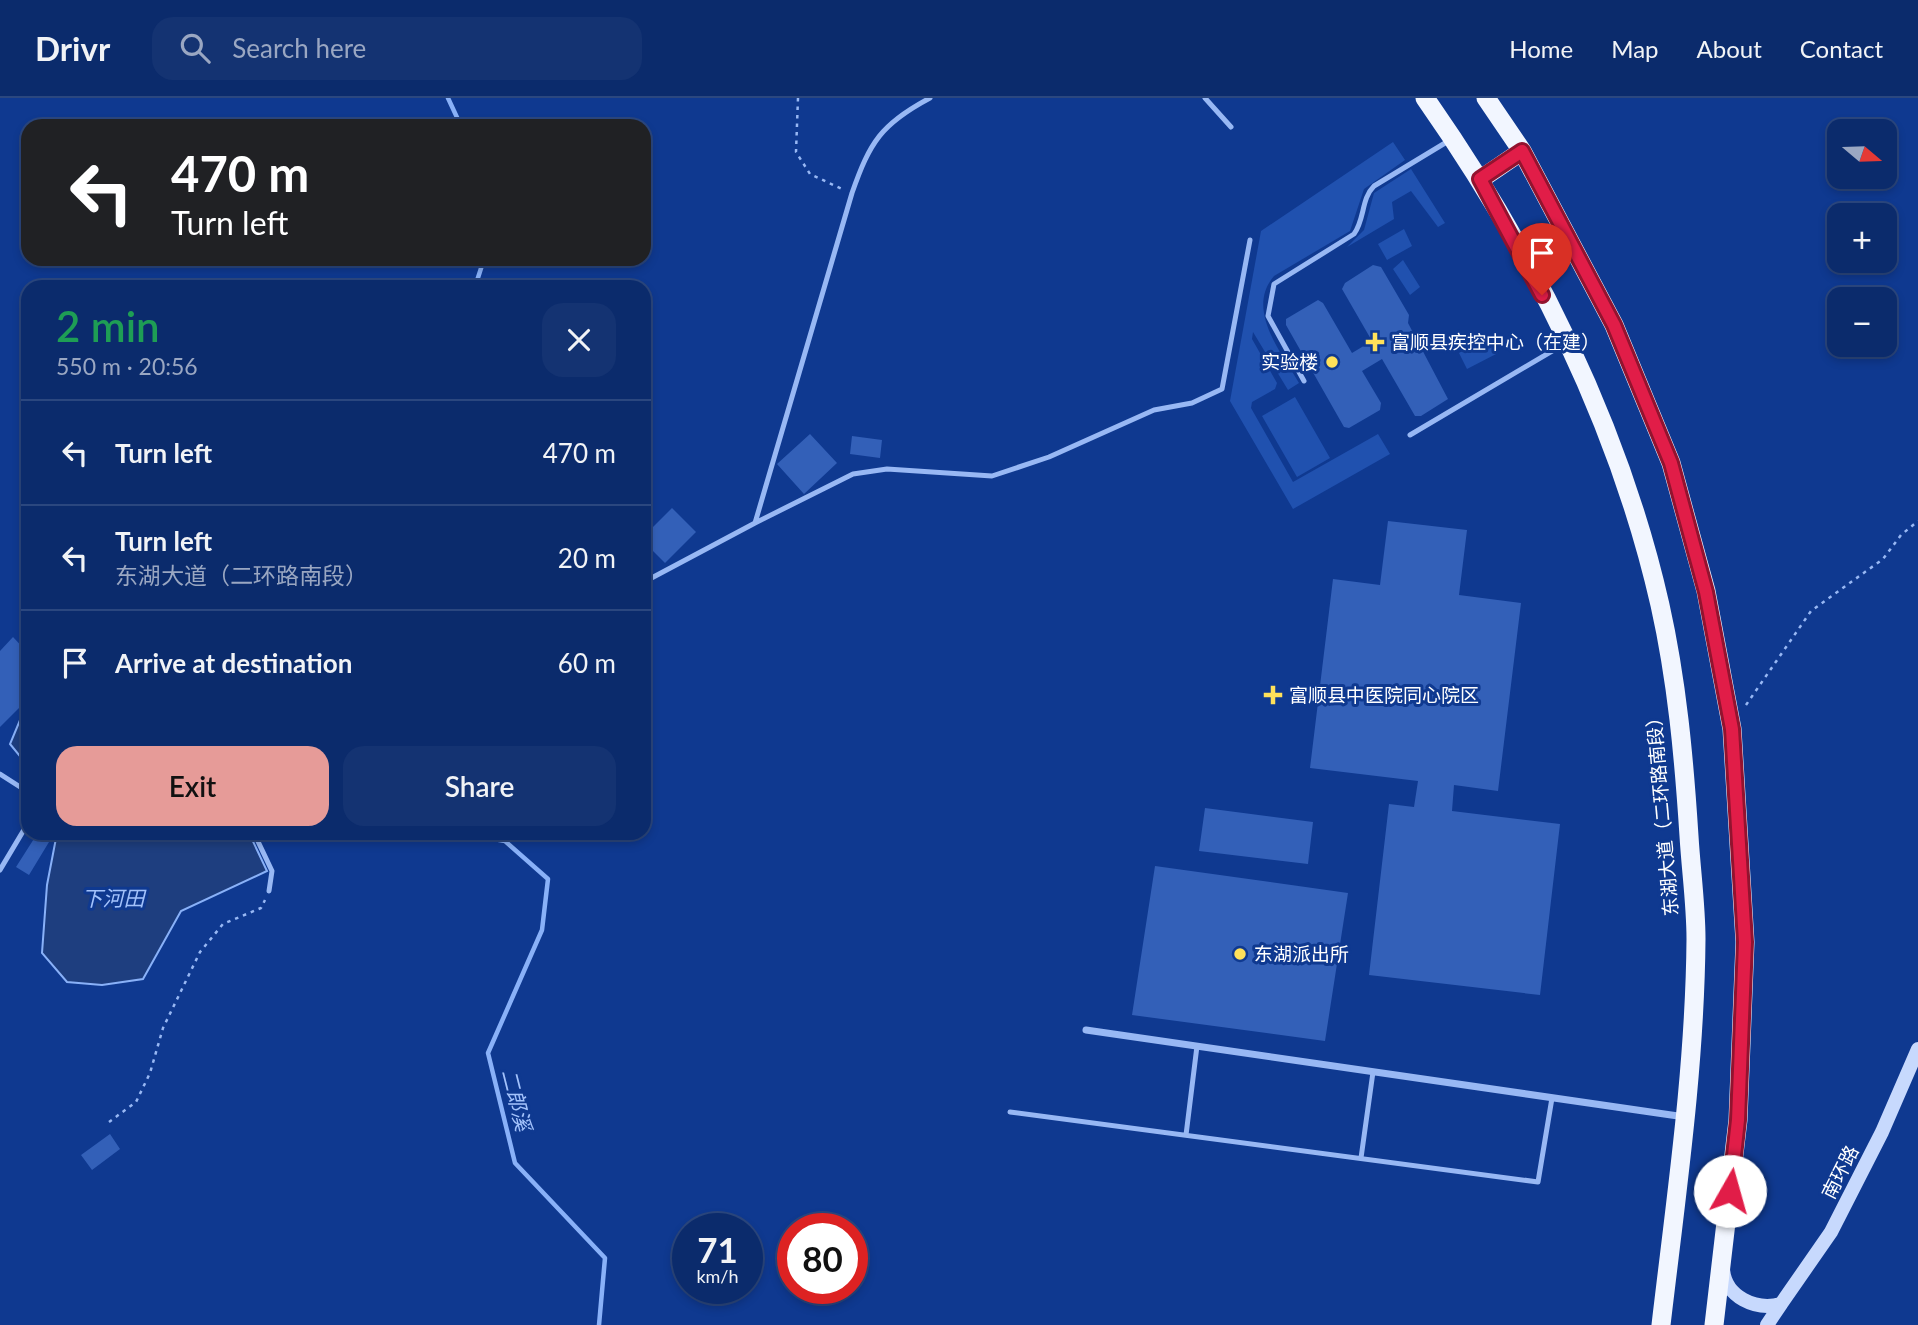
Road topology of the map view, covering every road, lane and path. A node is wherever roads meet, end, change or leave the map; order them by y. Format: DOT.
graph roads {
  1 [pos="798,98"];
  2 [pos="930,98"];
  3 [pos="1205,98"];
  4 [pos="1425,98"];
  5 [pos="1486,98"];
  6 [pos="1231,127"];
  7 [pos="1453,138"];
  8 [pos="1522,151"];
  9 [pos="1480,179"];
  10 [pos="852,193"];
  11 [pos="1250,240"];
  12 [pos="1567,341"];
  13 [pos="1304,381"];
  14 [pos="1410,435"];
  15 [pos="1918,521"];
  16 [pos="755,523"];
  17 [pos="651,578"];
  18 [pos="1732,729"];
  19 [pos="0,774"];
  20 [pos="21,788"];
  21 [pos="21,834"];
  22 [pos="257,840"];
  23 [pos="0,870"];
  24 [pos="270,891"];
  25 [pos="1086,1030"];
  26 [pos="1197,1046"];
  27 [pos="1918,1049"];
  28 [pos="1373,1072"];
  29 [pos="1552,1098"];
  30 [pos="1010,1112"];
  31 [pos="1686,1117"];
  32 [pos="109,1122"];
  33 [pos="1186,1135"];
  34 [pos="1361,1158"];
  35 [pos="1722,1261"];
  36 [pos="1781,1304"];
  37 [pos="1661,1325"];
  38 [pos="1714,1325"];
  39 [pos="1767,1325"];
  1 -- 10 [label="path"];
  2 -- 10 [label="lane"];
  3 -- 6 [label="lane"];
  4 -- 7 [label="highway, 东湖大道（二环路南段）"];
  5 -- 8 [label="highway"];
  7 -- 9 [label="highway, 东湖大道（二环路南段）"];
  7 -- 13 [label="lane"];
  8 -- 9 [label="highway"];
  8 -- 18 [label="highway"];
  9 -- 12 [label="highway, 东湖大道（二环路南段）"];
  10 -- 16 [label="lane"];
  11 -- 16 [label="lane"];
  12 -- 14 [label="lane"];
  12 -- 31 [label="highway, 东湖大道（二环路南段）"];
  15 -- 18 [label="path"];
  16 -- 17 [label="lane"];
  18 -- 35 [label="highway"];
  19 -- 20 [label="lane"];
  21 -- 23 [label="lane"];
  22 -- 24 [label="lane"];
  24 -- 32 [label="path"];
  25 -- 26 [label="street"];
  26 -- 28 [label="street"];
  26 -- 33 [label="lane"];
  27 -- 36 [label="main road, 南环路"];
  28 -- 29 [label="street"];
  28 -- 34 [label="lane"];
  29 -- 31 [label="street"];
  29 -- 34 [label="lane"];
  30 -- 33 [label="lane"];
  31 -- 37 [label="highway, 东湖大道（二环路南段）"];
  33 -- 34 [label="lane"];
  35 -- 36 [label="main road"];
  35 -- 38 [label="highway"];
  36 -- 39 [label="main road, 南环路"];
}
